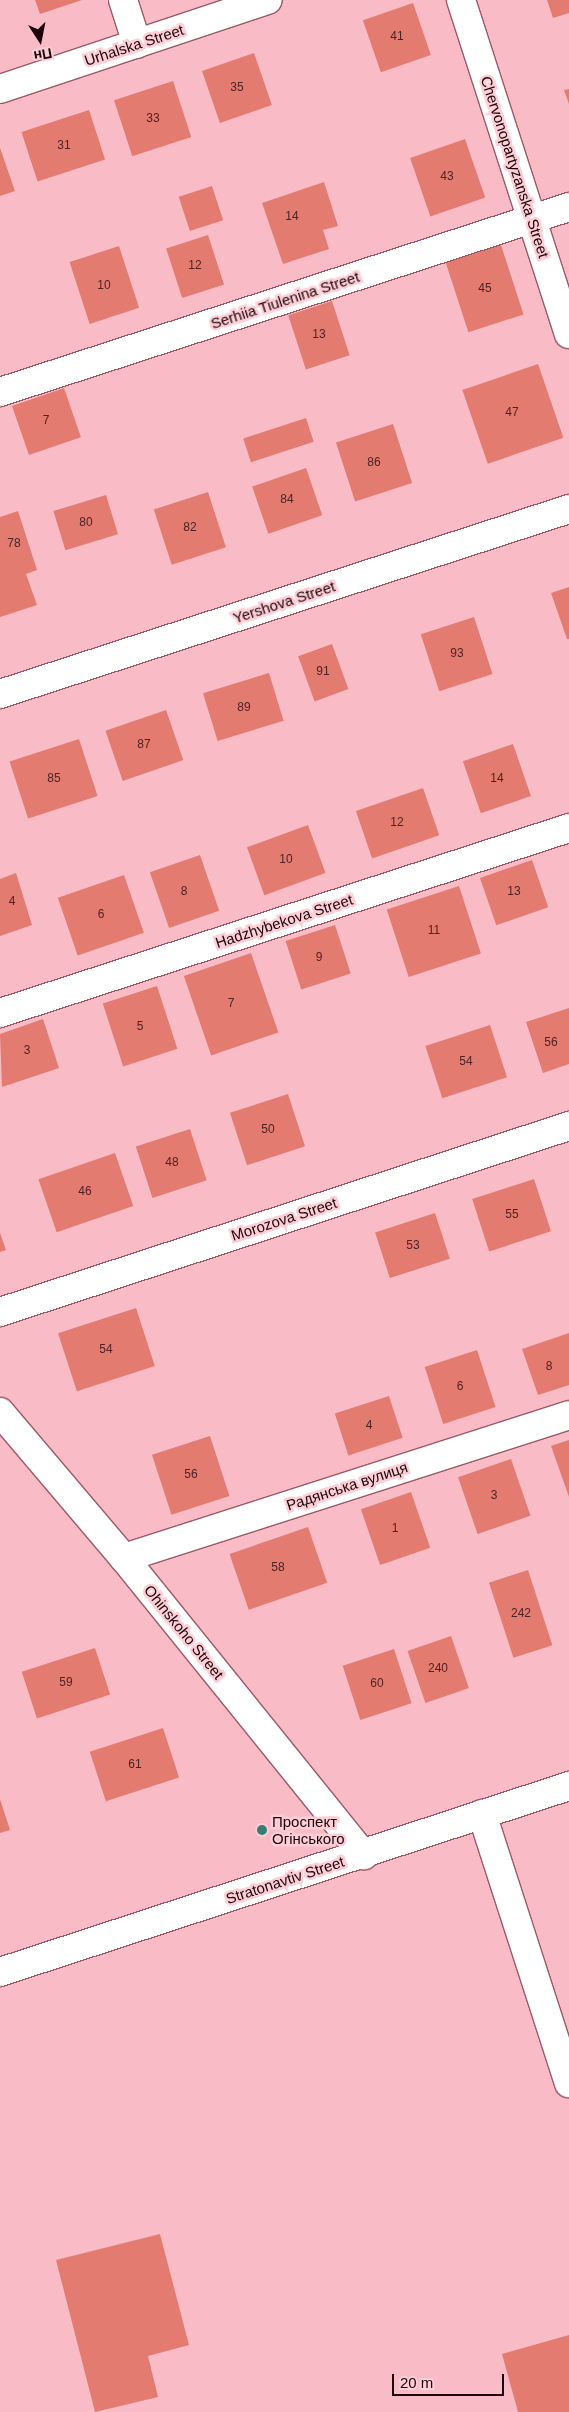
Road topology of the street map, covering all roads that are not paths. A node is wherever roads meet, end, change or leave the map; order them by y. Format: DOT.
graph roads {
  1 [pos="122,0"];
  2 [pos="268,0"];
  3 [pos="461,0"];
  4 [pos="137,44"];
  5 [pos="0,89"];
  6 [pos="569,207"];
  7 [pos="532,219"];
  8 [pos="569,334"];
  9 [pos="0,392"];
  10 [pos="569,509"];
  11 [pos="0,694"];
  12 [pos="569,828"];
  13 [pos="0,1013"];
  14 [pos="569,1126"];
  15 [pos="0,1312"];
  16 [pos="0,1412"];
  17 [pos="569,1415"];
  18 [pos="124,1558"];
  19 [pos="569,1786"];
  20 [pos="482,1814"];
  21 [pos="364,1855"];
  22 [pos="0,1972"];
  23 [pos="569,2083"];
  1 -- 4 [label="street"];
  2 -- 4 [label="street, Urhalska Street"];
  3 -- 7 [label="street, Chervonopartyzanska Street"];
  4 -- 5 [label="street, Urhalska Street"];
  6 -- 7 [label="street, Serhiia Tiulenina Street"];
  7 -- 8 [label="street, Chervonopartyzanska Street"];
  7 -- 9 [label="street, Serhiia Tiulenina Street"];
  10 -- 11 [label="street, Yershova Street"];
  12 -- 13 [label="street, Hadzhybekova Street"];
  14 -- 15 [label="street, Morozova Street"];
  16 -- 18 [label="street, Ohinskoho Street"];
  17 -- 18 [label="street, Радянська вулиця"];
  18 -- 21 [label="street, Ohinskoho Street"];
  19 -- 20 [label="street, Stratonavtiv Street"];
  20 -- 21 [label="street, Stratonavtiv Street"];
  20 -- 23 [label="street"];
  21 -- 22 [label="street, Stratonavtiv Street"];
}
